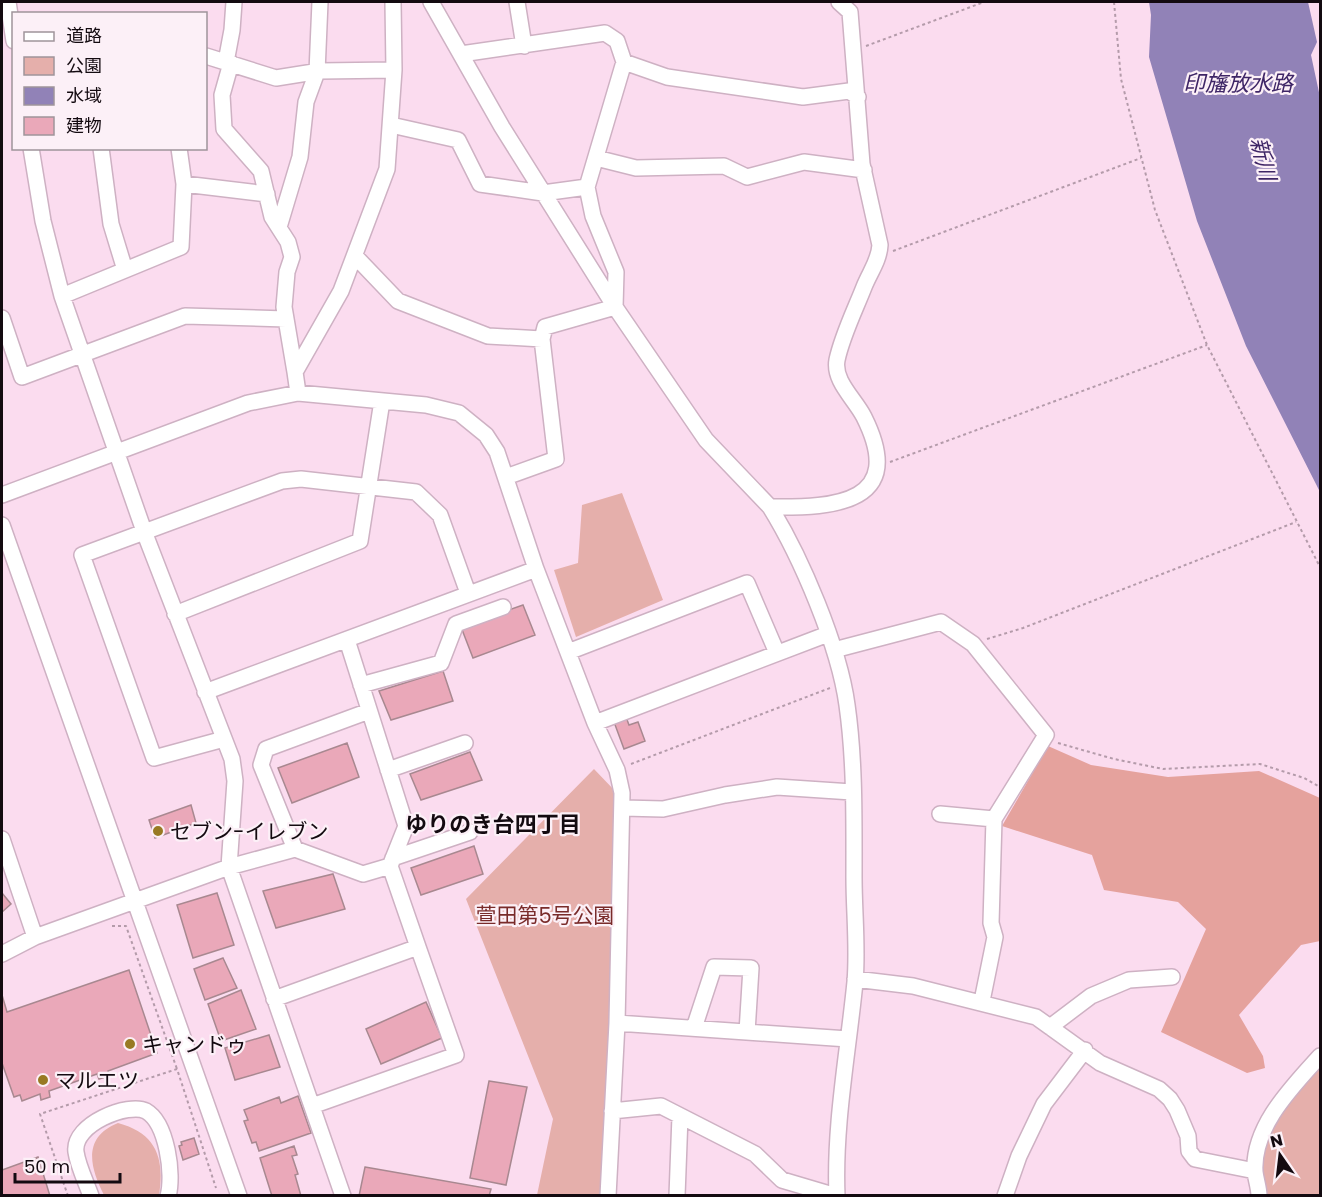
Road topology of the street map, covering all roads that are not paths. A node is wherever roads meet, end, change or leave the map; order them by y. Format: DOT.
graph roads {
  1 [pos="8,2"];
  2 [pos="234,2"];
  3 [pos="320,2"];
  4 [pos="393,2"];
  5 [pos="431,2"];
  6 [pos="517,2"];
  7 [pos="839,2"];
  8 [pos="12,32"];
  9 [pos="524,46"];
  10 [pos="461,54"];
  11 [pos="207,56"];
  12 [pos="624,62"];
  13 [pos="228,63"];
  14 [pos="394,70"];
  15 [pos="317,72"];
  16 [pos="858,98"];
  17 [pos="391,125"];
  18 [pos="31,150"];
  19 [pos="101,150"];
  20 [pos="178,150"];
  21 [pos="596,158"];
  22 [pos="864,170"];
  23 [pos="184,184"];
  24 [pos="587,187"];
  25 [pos="543,193"];
  26 [pos="267,194"];
  27 [pos="279,227"];
  28 [pos="355,256"];
  29 [pos="125,270"];
  30 [pos="62,296"];
  31 [pos="615,307"];
  32 [pos="2,318"];
  33 [pos="286,319"];
  34 [pos="542,339"];
  35 [pos="82,352"];
  36 [pos="295,372"];
  37 [pos="298,393"];
  38 [pos="382,401"];
  39 [pos="116,452"];
  40 [pos="506,477"];
  41 [pos="371,485"];
  42 [pos="2,495"];
  43 [pos="770,507"];
  44 [pos="2,525"];
  45 [pos="145,534"];
  46 [pos="536,569"];
  47 [pos="468,593"];
  48 [pos="503,607"];
  49 [pos="175,614"];
  50 [pos="828,634"];
  51 [pos="347,640"];
  52 [pos="834,650"];
  53 [pos="567,651"];
  54 [pos="777,653"];
  55 [pos="362,685"];
  56 [pos="206,692"];
  57 [pos="369,711"];
  58 [pos="595,723"];
  59 [pos="224,739"];
  60 [pos="465,743"];
  61 [pos="388,770"];
  62 [pos="852,792"];
  63 [pos="623,808"];
  64 [pos="940,814"];
  65 [pos="994,819"];
  66 [pos="471,832"];
  67 [pos="2,839"];
  68 [pos="295,849"];
  69 [pos="391,862"];
  70 [pos="229,867"];
  71 [pos="134,902"];
  72 [pos="35,937"];
  73 [pos="418,947"];
  74 [pos="2,954"];
  75 [pos="1172,977"];
  76 [pos="855,979"];
  77 [pos="274,999"];
  78 [pos="982,1001"];
  79 [pos="617,1023"];
  80 [pos="1050,1027"];
  81 [pos="694,1028"];
  82 [pos="747,1032"];
  83 [pos="848,1039"];
  84 [pos="1084,1050"];
  85 [pos="1320,1056"];
  86 [pos="312,1106"];
  87 [pos="612,1111"];
  88 [pos="680,1116"];
  89 [pos="1255,1171"];
  90 [pos="238,1195"];
  91 [pos="91,1196"];
  92 [pos="168,1196"];
  93 [pos="344,1196"];
  94 [pos="608,1196"];
  95 [pos="677,1196"];
  96 [pos="837,1196"];
  97 [pos="1005,1196"];
  98 [pos="1259,1196"];
  1 -- 8 [label="street"];
  2 -- 13 [label="street"];
  3 -- 15 [label="street"];
  4 -- 14 [label="street"];
  5 -- 10 [label="street"];
  6 -- 9 [label="street"];
  7 -- 16 [label="street"];
  9 -- 10 [label="street"];
  9 -- 12 [label="street"];
  10 -- 25 [label="street"];
  11 -- 13 [label="street"];
  12 -- 16 [label="street"];
  12 -- 21 [label="street"];
  13 -- 15 [label="street"];
  13 -- 26 [label="street"];
  14 -- 15 [label="street"];
  14 -- 17 [label="street"];
  15 -- 27 [label="street"];
  16 -- 22 [label="street"];
  17 -- 25 [label="street"];
  17 -- 28 [label="street"];
  18 -- 30 [label="street"];
  19 -- 29 [label="street"];
  20 -- 23 [label="street"];
  21 -- 22 [label="street"];
  21 -- 24 [label="street"];
  22 -- 43 [label="street"];
  23 -- 26 [label="street"];
  23 -- 29 [label="street"];
  24 -- 25 [label="street"];
  24 -- 31 [label="street"];
  25 -- 31 [label="street"];
  26 -- 27 [label="street"];
  27 -- 33 [label="street"];
  28 -- 34 [label="street"];
  28 -- 36 [label="street"];
  29 -- 30 [label="street"];
  30 -- 35 [label="street"];
  31 -- 34 [label="street"];
  31 -- 43 [label="street"];
  32 -- 35 [label="street"];
  33 -- 35 [label="street"];
  33 -- 36 [label="street"];
  34 -- 40 [label="street"];
  35 -- 39 [label="street"];
  36 -- 37 [label="street"];
  37 -- 38 [label="street"];
  37 -- 39 [label="street"];
  38 -- 40 [label="street"];
  38 -- 41 [label="street"];
  39 -- 42 [label="street"];
  39 -- 45 [label="street"];
  40 -- 46 [label="street"];
  41 -- 45 [label="street"];
  41 -- 47 [label="street"];
  41 -- 49 [label="street"];
  43 -- 50 [label="street"];
  44 -- 71 [label="street"];
  45 -- 49 [label="street"];
  45 -- 59 [label="street"];
  46 -- 47 [label="street"];
  46 -- 53 [label="street"];
  47 -- 51 [label="street"];
  48 -- 55 [label="street"];
  49 -- 56 [label="street"];
  50 -- 52 [label="street"];
  50 -- 54 [label="street"];
  51 -- 55 [label="street"];
  51 -- 56 [label="street"];
  52 -- 62 [label="street"];
  52 -- 65 [label="street"];
  53 -- 54 [label="street"];
  53 -- 58 [label="street"];
  54 -- 58 [label="street"];
  55 -- 57 [label="street"];
  56 -- 59 [label="street"];
  57 -- 61 [label="street"];
  57 -- 68 [label="street"];
  58 -- 63 [label="street"];
  59 -- 70 [label="street"];
  60 -- 61 [label="street"];
  61 -- 69 [label="street"];
  62 -- 63 [label="street"];
  62 -- 76 [label="street"];
  63 -- 79 [label="street"];
  64 -- 65 [label="street"];
  65 -- 78 [label="street"];
  66 -- 69 [label="street"];
  67 -- 72 [label="street"];
  68 -- 69 [label="street"];
  68 -- 70 [label="street"];
  69 -- 73 [label="street"];
  70 -- 71 [label="street"];
  70 -- 77 [label="street"];
  71 -- 72 [label="street"];
  71 -- 90 [label="street"];
  72 -- 74 [label="street"];
  73 -- 77 [label="street"];
  73 -- 86 [label="street"];
  75 -- 80 [label="street"];
  76 -- 78 [label="street"];
  76 -- 83 [label="street"];
  77 -- 86 [label="street"];
  78 -- 80 [label="street"];
  79 -- 81 [label="street"];
  79 -- 87 [label="street"];
  80 -- 84 [label="street"];
  81 -- 82 [label="street"];
  81 -- 82 [label="street"];
  82 -- 83 [label="street"];
  83 -- 96 [label="street"];
  84 -- 89 [label="street"];
  84 -- 97 [label="street"];
  85 -- 89 [label="street"];
  86 -- 93 [label="street"];
  87 -- 88 [label="street"];
  87 -- 94 [label="street"];
  88 -- 95 [label="street"];
  88 -- 96 [label="street"];
  89 -- 98 [label="street"];
  91 -- 92 [label="street"];
}
